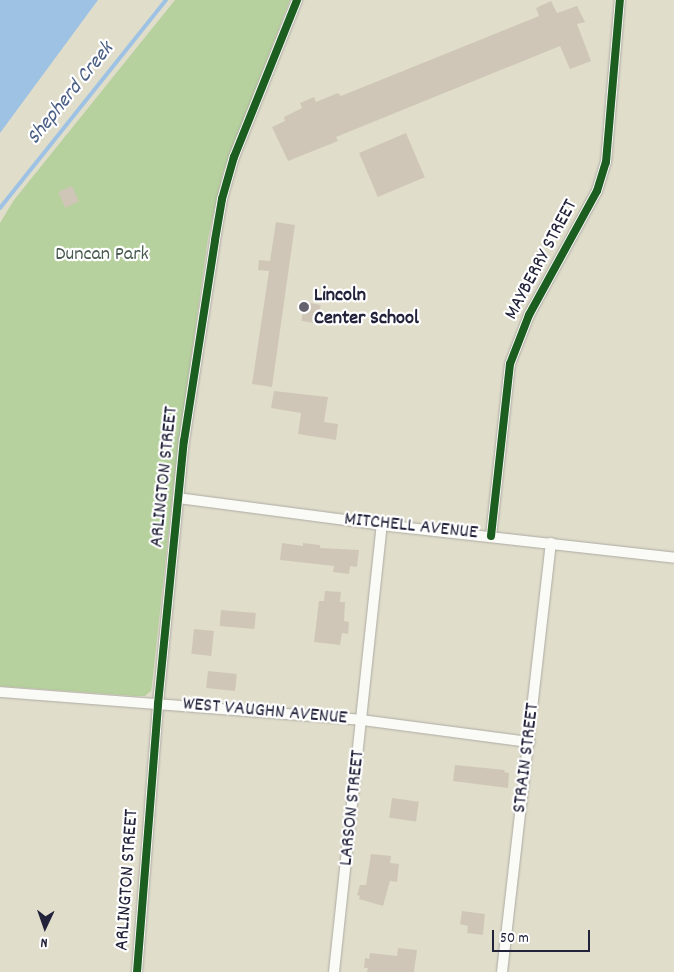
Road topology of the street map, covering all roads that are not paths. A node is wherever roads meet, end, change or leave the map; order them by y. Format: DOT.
graph roads {
  1 [pos="298,0"];
  2 [pos="620,0"];
  3 [pos="178,498"];
  4 [pos="382,525"];
  5 [pos="490,536"];
  6 [pos="551,543"];
  7 [pos="674,558"];
  8 [pos="0,692"];
  9 [pos="158,704"];
  10 [pos="362,720"];
  11 [pos="530,742"];
  12 [pos="137,972"];
  13 [pos="334,972"];
  14 [pos="502,972"];
  1 -- 3 [label="street, ARLINGTON STREET"];
  2 -- 5 [label="street, MAYBERRY STREET"];
  3 -- 4 [label="street, MITCHELL AVENUE"];
  3 -- 9 [label="street, ARLINGTON STREET"];
  4 -- 5 [label="street, MITCHELL AVENUE"];
  4 -- 10 [label="street, LARSON STREET"];
  5 -- 6 [label="street, MITCHELL AVENUE"];
  6 -- 7 [label="street, MITCHELL AVENUE"];
  6 -- 11 [label="street, STRAIN STREET"];
  8 -- 9 [label="street, WEST VAUGHN AVENUE"];
  9 -- 10 [label="street, WEST VAUGHN AVENUE"];
  9 -- 12 [label="street, ARLINGTON STREET"];
  10 -- 11 [label="street, WEST VAUGHN AVENUE"];
  10 -- 13 [label="street, LARSON STREET"];
  11 -- 14 [label="street, STRAIN STREET"];
}
